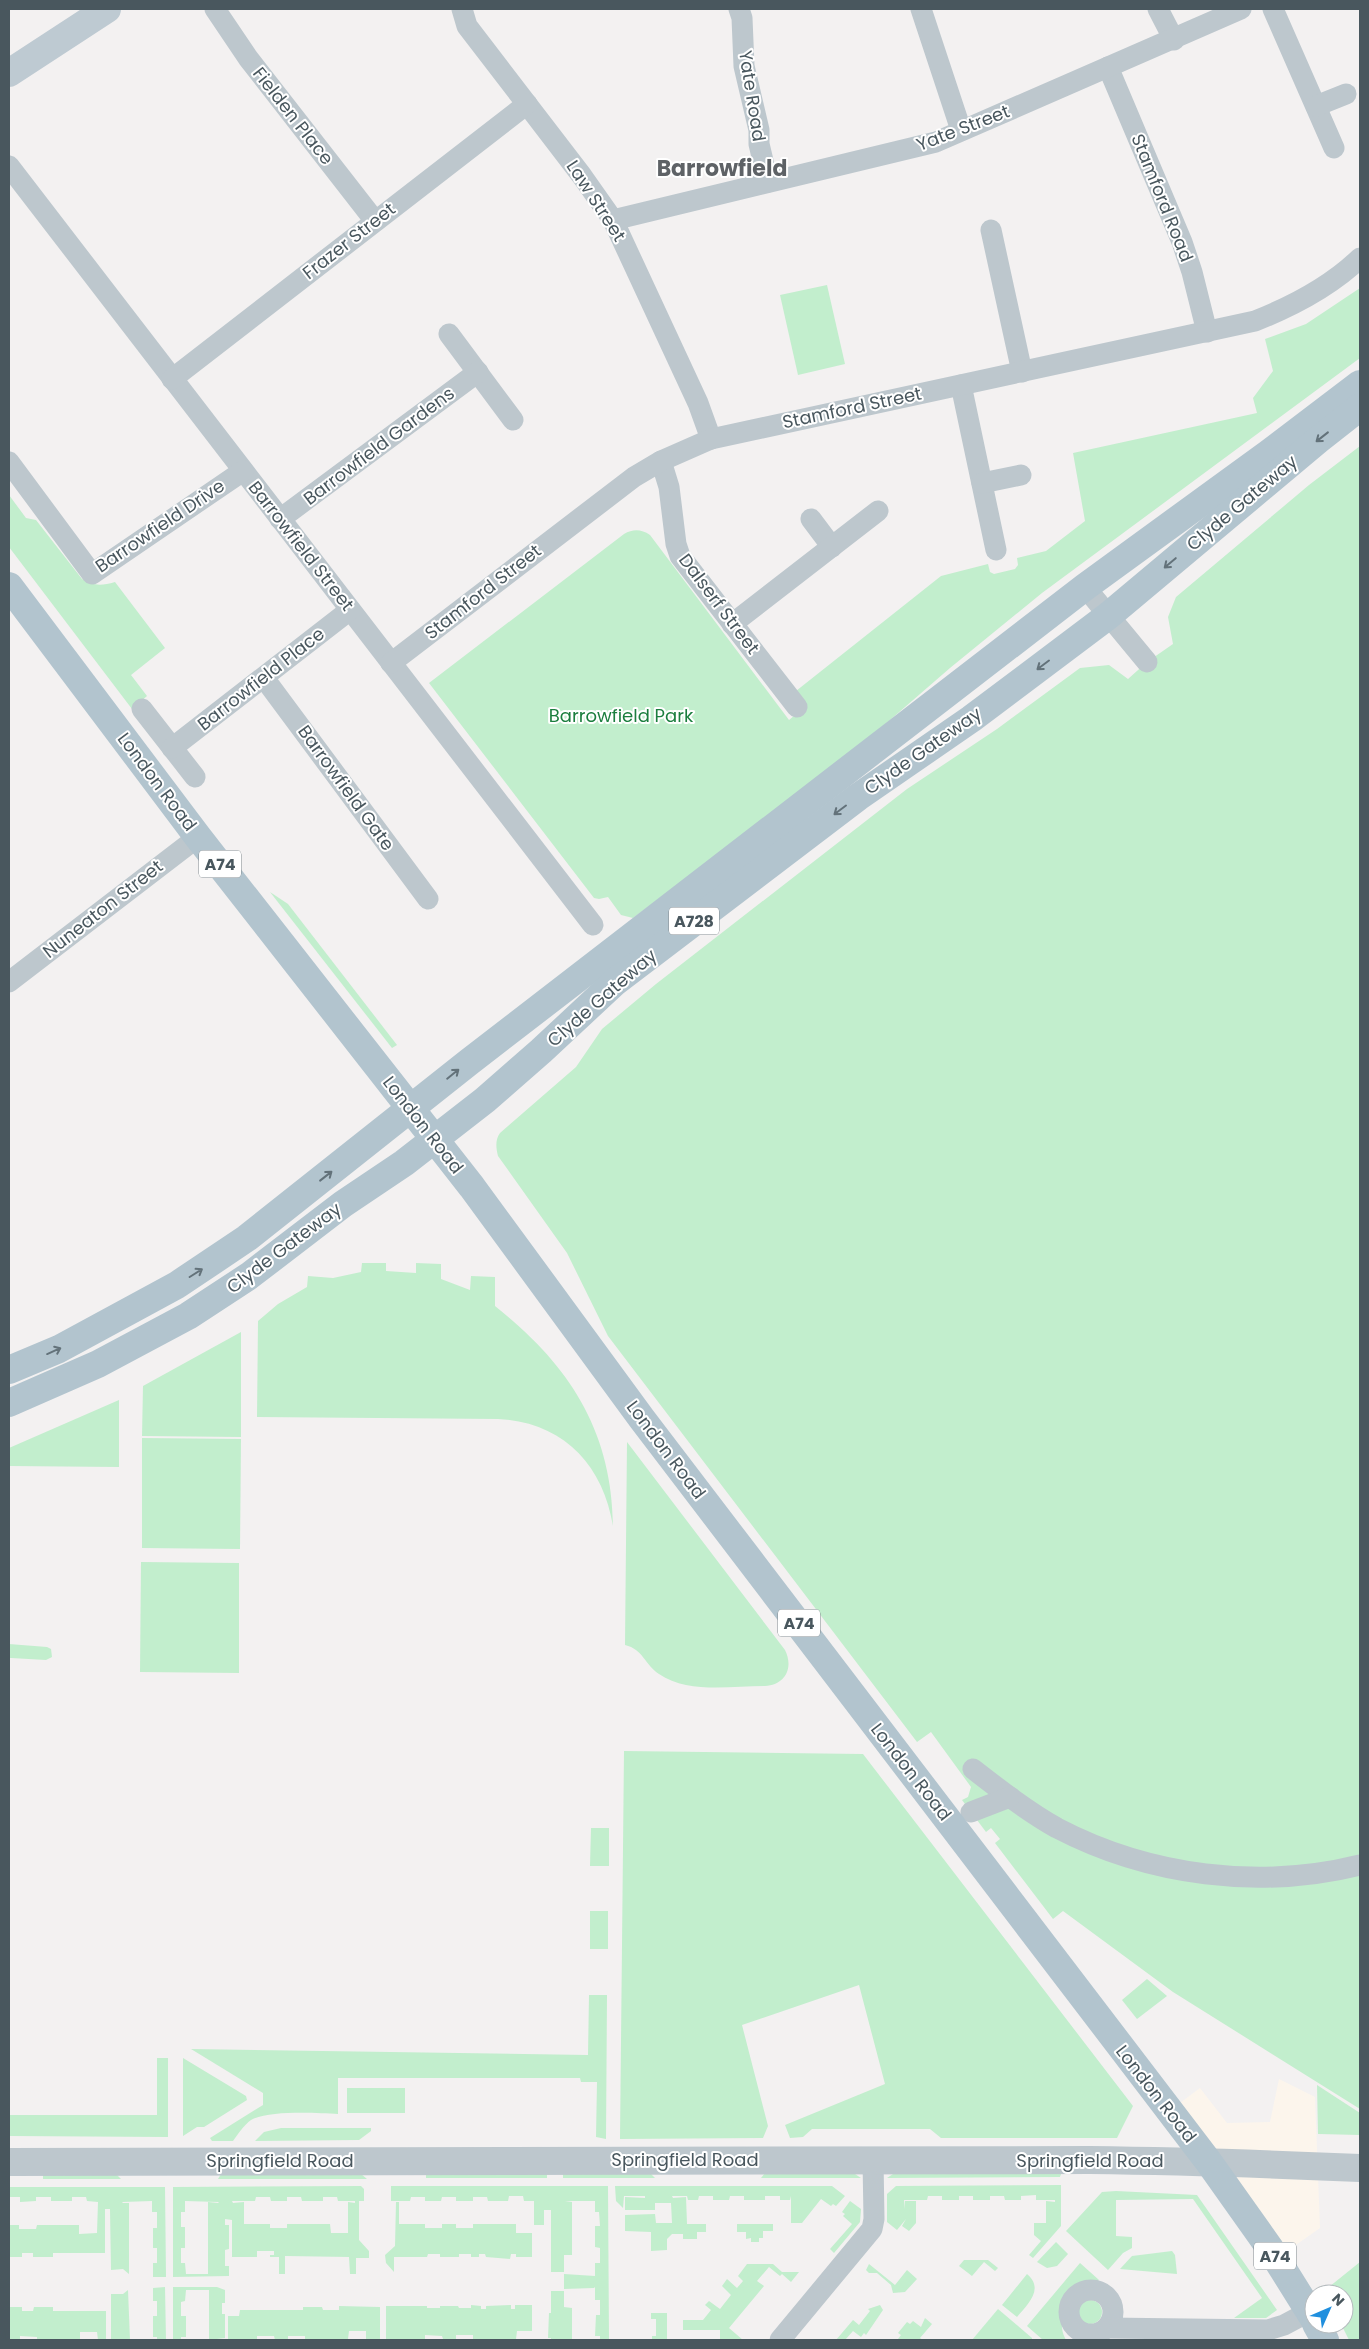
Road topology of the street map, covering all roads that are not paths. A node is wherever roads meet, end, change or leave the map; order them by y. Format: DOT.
graph roads {
  1 [pos="106,9"];
  2 [pos="215,9"];
  3 [pos="462,9"];
  4 [pos="739,9"];
  5 [pos="921,9"];
  6 [pos="1158,9"];
  7 [pos="1241,9"];
  8 [pos="1273,9"];
  9 [pos="1174,40"];
  10 [pos="1108,67"];
  11 [pos="9,72"];
  12 [pos="1346,94"];
  13 [pos="527,104"];
  14 [pos="1316,106"];
  15 [pos="961,130"];
  16 [pos="1334,148"];
  17 [pos="9,166"];
  18 [pos="768,182"];
  19 [pos="613,220"];
  20 [pos="375,221"];
  21 [pos="991,230"];
  22 [pos="1360,258"];
  23 [pos="1207,332"];
  24 [pos="449,334"];
  25 [pos="478,372"];
  26 [pos="1022,372"];
  27 [pos="172,379"];
  28 [pos="961,384"];
  29 [pos="1360,384"];
  30 [pos="1360,407"];
  31 [pos="513,420"];
  32 [pos="710,439"];
  33 [pos="661,461"];
  34 [pos="9,462"];
  35 [pos="243,470"];
  36 [pos="1021,475"];
  37 [pos="982,483"];
  38 [pos="878,511"];
  39 [pos="811,519"];
  40 [pos="280,520"];
  41 [pos="832,547"];
  42 [pos="996,550"];
  43 [pos="9,586"];
  44 [pos="1085,587"];
  45 [pos="350,610"];
  46 [pos="1108,616"];
  47 [pos="732,624"];
  48 [pos="1147,662"];
  49 [pos="390,663"];
  50 [pos="264,678"];
  51 [pos="797,707"];
  52 [pos="142,708"];
  53 [pos="172,748"];
  54 [pos="194,777"];
  55 [pos="198,837"];
  56 [pos="428,899"];
  57 [pos="593,925"];
  58 [pos="9,982"];
  59 [pos="411,1109"];
  60 [pos="434,1140"];
  61 [pos="9,1370"];
  62 [pos="9,1403"];
  63 [pos="973,1769"];
  64 [pos="1010,1798"];
  65 [pos="971,1812"];
  66 [pos="1360,1865"];
  67 [pos="873,2160"];
  68 [pos="1208,2161"];
  69 [pos="9,2162"];
  70 [pos="1360,2168"];
  71 [pos="1304,2301"];
  72 [pos="1304,2319"];
  73 [pos="1107,2328"];
  74 [pos="780,2340"];
  1 -- 11 [label="main road"];
  2 -- 20 [label="street, Fielden Place"];
  3 -- 13 [label="street, Law Street"];
  4 -- 18 [label="street, Yate Road"];
  5 -- 15 [label="street"];
  6 -- 9 [label="street"];
  7 -- 9 [label="street, Yate Street"];
  8 -- 14 [label="street"];
  9 -- 10 [label="street, Yate Street"];
  10 -- 15 [label="street, Yate Street"];
  10 -- 23 [label="street, Stamford Road"];
  12 -- 14 [label="street"];
  13 -- 19 [label="street, Law Street"];
  13 -- 20 [label="street, Frazer Street"];
  14 -- 16 [label="street"];
  15 -- 18 [label="street, Yate Street"];
  17 -- 27 [label="street, Barrowfield Street"];
  18 -- 19 [label="street, Yate Street"];
  19 -- 32 [label="street, Law Street"];
  20 -- 27 [label="street, Frazer Street"];
  21 -- 26 [label="street"];
  22 -- 23 [label="street, Stamford Street"];
  23 -- 26 [label="street, Stamford Street"];
  24 -- 25 [label="street"];
  25 -- 31 [label="street"];
  25 -- 40 [label="street, Barrowfield Gardens"];
  26 -- 28 [label="street, Stamford Street"];
  27 -- 35 [label="street, Barrowfield Street"];
  28 -- 32 [label="street, Stamford Street"];
  28 -- 37 [label="street"];
  29 -- 44 [label="main road, Clyde Gateway / A728"];
  30 -- 46 [label="main road, Clyde Gateway / A728, one-way"];
  32 -- 33 [label="street, Stamford Street"];
  33 -- 47 [label="street, Dalserf Street"];
  33 -- 49 [label="street, Stamford Street"];
  34 -- 35 [label="street, Barrowfield Drive"];
  35 -- 40 [label="street, Barrowfield Street"];
  36 -- 37 [label="street"];
  37 -- 42 [label="street"];
  38 -- 41 [label="street"];
  39 -- 41 [label="street"];
  40 -- 45 [label="street, Barrowfield Street"];
  41 -- 47 [label="street"];
  43 -- 55 [label="main road, London Road / A74"];
  44 -- 46 [label="street"];
  59 -- 44 [label="main road, Clyde Gateway / A728, one-way"];
  45 -- 49 [label="street, Barrowfield Street"];
  45 -- 50 [label="street, Barrowfield Place"];
  46 -- 48 [label="street"];
  46 -- 60 [label="main road, Clyde Gateway / A728, one-way"];
  47 -- 51 [label="street, Dalserf Street"];
  49 -- 57 [label="street, Barrowfield Street"];
  50 -- 53 [label="street, Barrowfield Place"];
  50 -- 56 [label="street, Barrowfield Gate"];
  52 -- 53 [label="street"];
  53 -- 54 [label="street"];
  55 -- 58 [label="street, Nuneaton Street"];
  55 -- 59 [label="main road, London Road / A74"];
  59 -- 60 [label="main road, London Road / A74"];
  61 -- 59 [label="main road, Clyde Gateway / A728, one-way"];
  60 -- 62 [label="main road, Clyde Gateway / A728"];
  60 -- 68 [label="main road, London Road / A74"];
  63 -- 64 [label="street"];
  64 -- 65 [label="street"];
  64 -- 66 [label="street"];
  67 -- 68 [label="street, Springfield Road"];
  67 -- 69 [label="street, Springfield Road"];
  67 -- 74 [label="street"];
  68 -- 70 [label="street, Springfield Road"];
  68 -- 71 [label="main road, London Road / A74"];
  72 -- 73 [label="street"];
}
